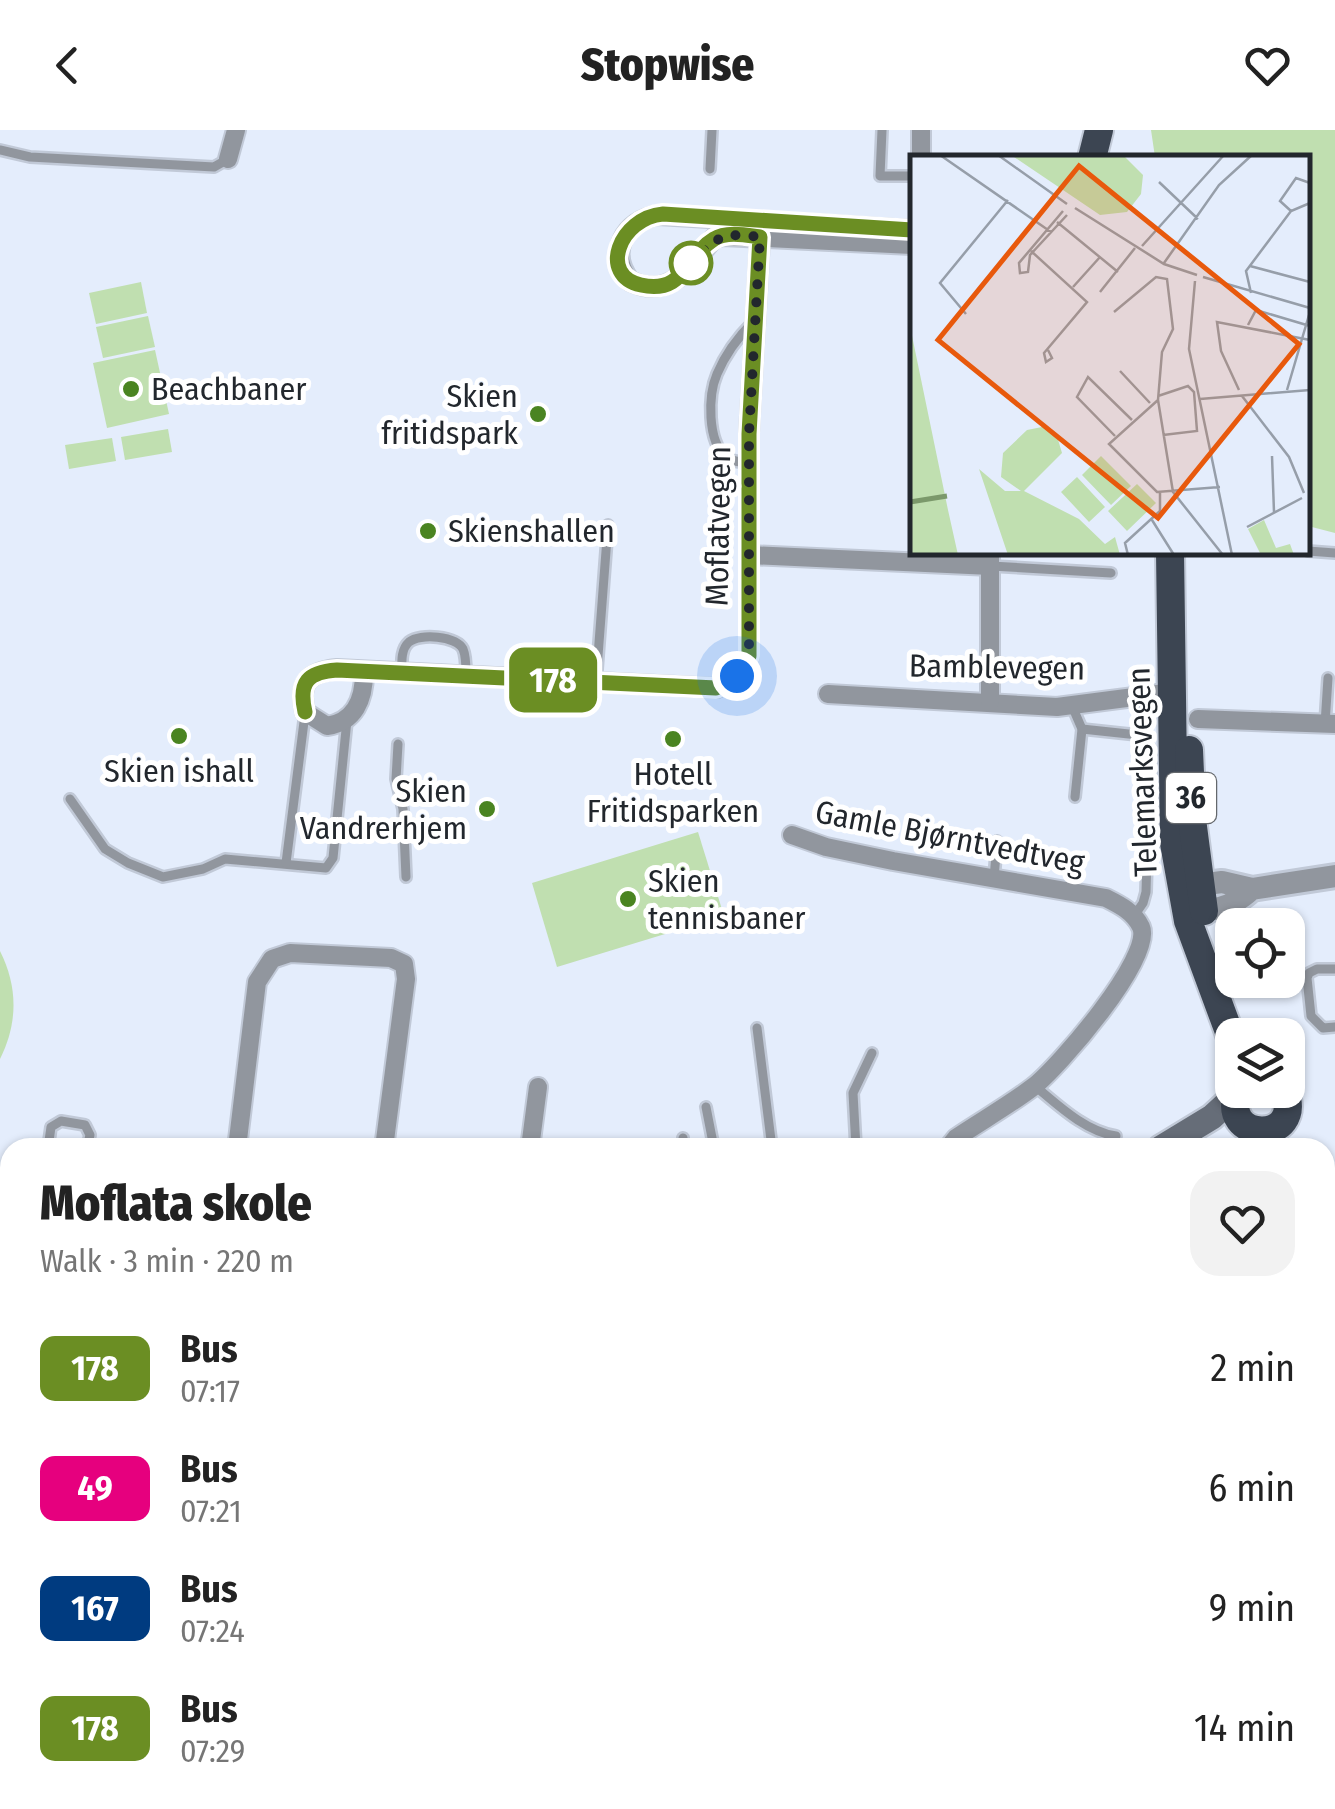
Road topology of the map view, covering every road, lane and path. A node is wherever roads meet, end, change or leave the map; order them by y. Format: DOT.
graph roads {
  1 [pos="236,130"];
  2 [pos="712,130"];
  3 [pos="882,130"];
  4 [pos="1101,130"];
  5 [pos="0,150"];
  6 [pos="1093,155"];
  7 [pos="1105,155"];
  8 [pos="228,159"];
  9 [pos="710,169"];
  10 [pos="910,176"];
  11 [pos="760,230"];
  12 [pos="910,230"];
  13 [pos="910,245"];
  14 [pos="754,322"];
  15 [pos="749,463"];
  16 [pos="608,526"];
  17 [pos="1310,550"];
  18 [pos="1335,552"];
  19 [pos="749,555"];
  20 [pos="1170,555"];
  21 [pos="1181,555"];
  22 [pos="991,559"];
  23 [pos="1111,574"];
  24 [pos="364,673"];
  25 [pos="402,674"];
  26 [pos="466,677"];
  27 [pos="1328,678"];
  28 [pos="596,682"];
  29 [pos="1165,692"];
  30 [pos="828,694"];
  31 [pos="990,702"];
  32 [pos="1072,706"];
  33 [pos="305,712"];
  34 [pos="1198,719"];
  35 [pos="347,720"];
  36 [pos="1330,724"];
  37 [pos="1082,729"];
  38 [pos="398,744"];
  39 [pos="1075,797"];
  40 [pos="70,800"];
  41 [pos="792,835"];
  42 [pos="997,842"];
  43 [pos="286,863"];
  44 [pos="1335,876"];
  45 [pos="406,877"];
  46 [pos="994,879"];
  47 [pos="1195,899"];
  48 [pos="1133,917"];
  49 [pos="1335,969"];
  50 [pos="1224,1018"];
  51 [pos="1240,1018"];
  52 [pos="1335,1027"];
  53 [pos="757,1028"];
  54 [pos="872,1053"];
  55 [pos="1035,1086"];
  56 [pos="538,1087"];
  57 [pos="706,1107"];
  58 [pos="1221,1108"];
  59 [pos="1237,1108"];
  60 [pos="1283,1108"];
  61 [pos="1286,1108"];
  62 [pos="1116,1136"];
  63 [pos="1259,1136"];
  64 [pos="49,1138"];
  65 [pos="90,1138"];
  66 [pos="238,1138"];
  67 [pos="385,1138"];
  68 [pos="531,1138"];
  69 [pos="712,1138"];
  70 [pos="771,1138"];
  71 [pos="855,1138"];
  72 [pos="956,1138"];
  73 [pos="1180,1138"];
  74 [pos="1198,1138"];
  75 [pos="1291,1138"];
  1 -- 8 [label="street"];
  2 -- 9 [label="lane"];
  3 -- 10 [label="lane"];
  4 -- 6 [label="highway"];
  4 -- 7 [label="highway"];
  5 -- 8 [label="lane"];
  11 -- 11 [label="street"];
  11 -- 12 [label="street"];
  11 -- 13 [label="street"];
  11 -- 14 [label="street, Moflatvegen"];
  14 -- 15 [label="street, Moflatvegen"];
  14 -- 15 [label="lane"];
  15 -- 19 [label="street, Moflatvegen"];
  16 -- 28 [label="lane"];
  17 -- 18 [label="lane"];
  19 -- 22 [label="street"];
  19 -- 28 [label="street, Moflatvegen"];
  20 -- 47 [label="highway, Telemarksvegen / 36"];
  21 -- 47 [label="highway, Telemarksvegen / 36"];
  22 -- 23 [label="lane"];
  22 -- 31 [label="street"];
  24 -- 25 [label="street, Moflatvegen"];
  24 -- 33 [label="street, Moflatvegen"];
  24 -- 35 [label="street"];
  25 -- 26 [label="street, Moflatvegen"];
  25 -- 26 [label="lane"];
  26 -- 28 [label="street, Moflatvegen"];
  27 -- 36 [label="lane"];
  29 -- 32 [label="street, Bamblevegen"];
  30 -- 31 [label="street, Bamblevegen"];
  31 -- 32 [label="street, Bamblevegen"];
  32 -- 37 [label="lane"];
  33 -- 35 [label="street"];
  33 -- 43 [label="lane"];
  34 -- 36 [label="street"];
  35 -- 43 [label="lane"];
  37 -- 39 [label="lane"];
  37 -- 48 [label="lane"];
  38 -- 45 [label="lane"];
  40 -- 43 [label="lane"];
  41 -- 46 [label="street, Gamle Bjørntvedtveg"];
  42 -- 46 [label="lane"];
  44 -- 47 [label="street"];
  46 -- 48 [label="street, Gamle Bjørntvedtveg"];
  47 -- 50 [label="highway, Telemarksvegen / 36"];
  47 -- 51 [label="highway, Telemarksvegen / 36"];
  48 -- 55 [label="street"];
  49 -- 52 [label="lane"];
  53 -- 70 [label="lane"];
  54 -- 71 [label="lane"];
  55 -- 62 [label="lane"];
  55 -- 72 [label="street"];
  56 -- 68 [label="street"];
  57 -- 69 [label="lane"];
  58 -- 73 [label="main road"];
  59 -- 63 [label="highway"];
  60 -- 63 [label="highway"];
  61 -- 75 [label="highway"];
  63 -- 74 [label="main road"];
  64 -- 65 [label="lane"];
  66 -- 67 [label="street"];
}
